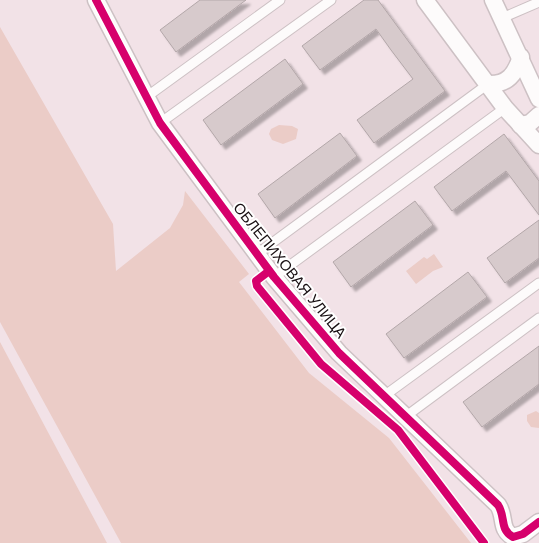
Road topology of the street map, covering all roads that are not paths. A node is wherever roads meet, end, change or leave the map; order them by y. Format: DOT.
graph roads {
  1 [pos="96,0"];
  2 [pos="280,0"];
  3 [pos="330,0"];
  4 [pos="425,0"];
  5 [pos="493,0"];
  6 [pos="539,2"];
  7 [pos="502,18"];
  8 [pos="521,57"];
  9 [pos="488,84"];
  10 [pos="145,98"];
  11 [pos="539,99"];
  12 [pos="506,108"];
  13 [pos="539,115"];
  14 [pos="160,123"];
  15 [pos="520,125"];
  16 [pos="539,145"];
  17 [pos="257,254"];
  18 [pos="274,277"];
  19 [pos="539,283"];
  20 [pos="539,318"];
  21 [pos="384,396"];
  22 [pos="405,417"];
  23 [pos="539,522"];
  1 -- 10 [label="street, ОБЛЕПИХОВАЯ УЛИЦА"];
  2 -- 10 [label="lane"];
  3 -- 14 [label="lane"];
  4 -- 9 [label="street"];
  5 -- 7 [label="street"];
  6 -- 7 [label="lane"];
  7 -- 8 [label="street"];
  8 -- 9 [label="street"];
  8 -- 11 [label="street"];
  9 -- 12 [label="street"];
  9 -- 17 [label="lane"];
  10 -- 14 [label="street, ОБЛЕПИХОВАЯ УЛИЦА"];
  12 -- 15 [label="street"];
  12 -- 18 [label="lane"];
  13 -- 15 [label="street"];
  14 -- 17 [label="street, ОБЛЕПИХОВАЯ УЛИЦА"];
  15 -- 16 [label="street"];
  17 -- 18 [label="street, ОБЛЕПИХОВАЯ УЛИЦА"];
  18 -- 21 [label="street, ОБЛЕПИХОВАЯ УЛИЦА"];
  19 -- 21 [label="lane"];
  20 -- 22 [label="lane"];
  21 -- 22 [label="street, ОБЛЕПИХОВАЯ УЛИЦА"];
  22 -- 23 [label="street, ОБЛЕПИХОВАЯ УЛИЦА"];
}
